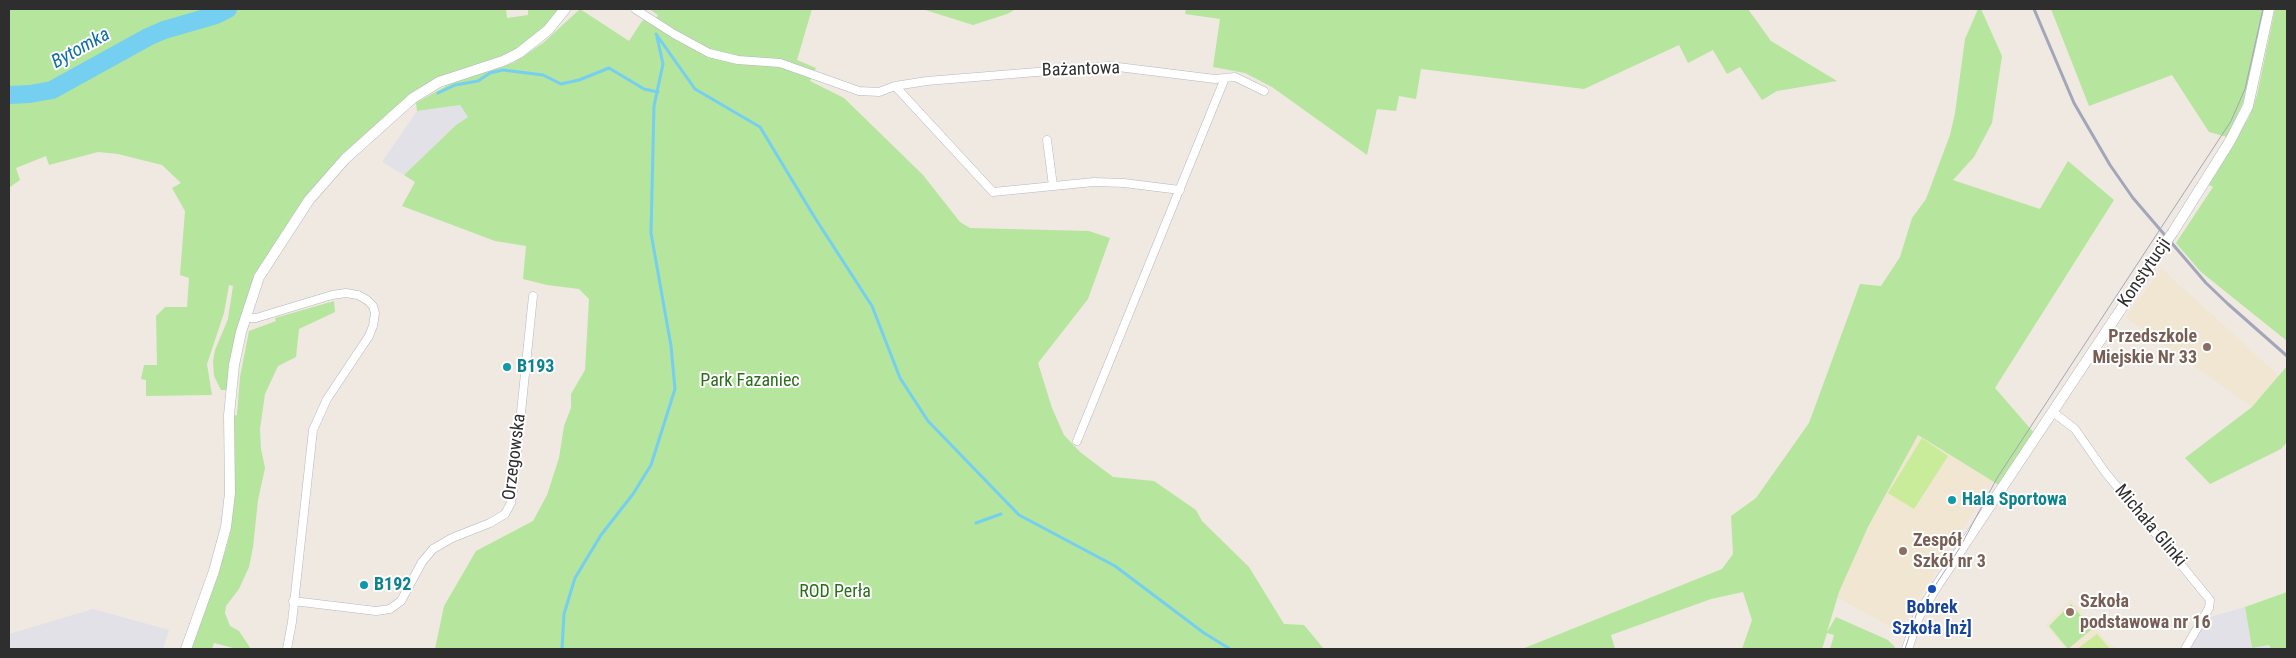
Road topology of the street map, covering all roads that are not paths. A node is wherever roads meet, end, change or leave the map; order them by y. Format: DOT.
graph roads {
  1 [pos="565,9"];
  2 [pos="636,9"];
  3 [pos="2269,9"];
  4 [pos="1225,78"];
  5 [pos="895,86"];
  6 [pos="1264,92"];
  7 [pos="1047,140"];
  8 [pos="1053,186"];
  9 [pos="1180,190"];
  10 [pos="533,296"];
  11 [pos="245,318"];
  12 [pos="2053,412"];
  13 [pos="1077,441"];
  14 [pos="293,601"];
  15 [pos="186,649"];
  16 [pos="287,649"];
  17 [pos="1908,649"];
  18 [pos="2185,649"];
  1 -- 11 [label="street"];
  2 -- 5 [label="street, Bażantowa"];
  3 -- 12 [label="street, Konstytucji, bridge"];
  4 -- 5 [label="street, Bażantowa"];
  4 -- 6 [label="street, Bażantowa"];
  4 -- 9 [label="street"];
  5 -- 8 [label="street"];
  7 -- 8 [label="street"];
  8 -- 9 [label="street"];
  9 -- 13 [label="street"];
  10 -- 14 [label="street, Orzegowska"];
  11 -- 14 [label="street"];
  11 -- 15 [label="street"];
  12 -- 17 [label="street, Konstytucji"];
  12 -- 18 [label="street, Michała Glinki"];
  14 -- 16 [label="street"];
}
